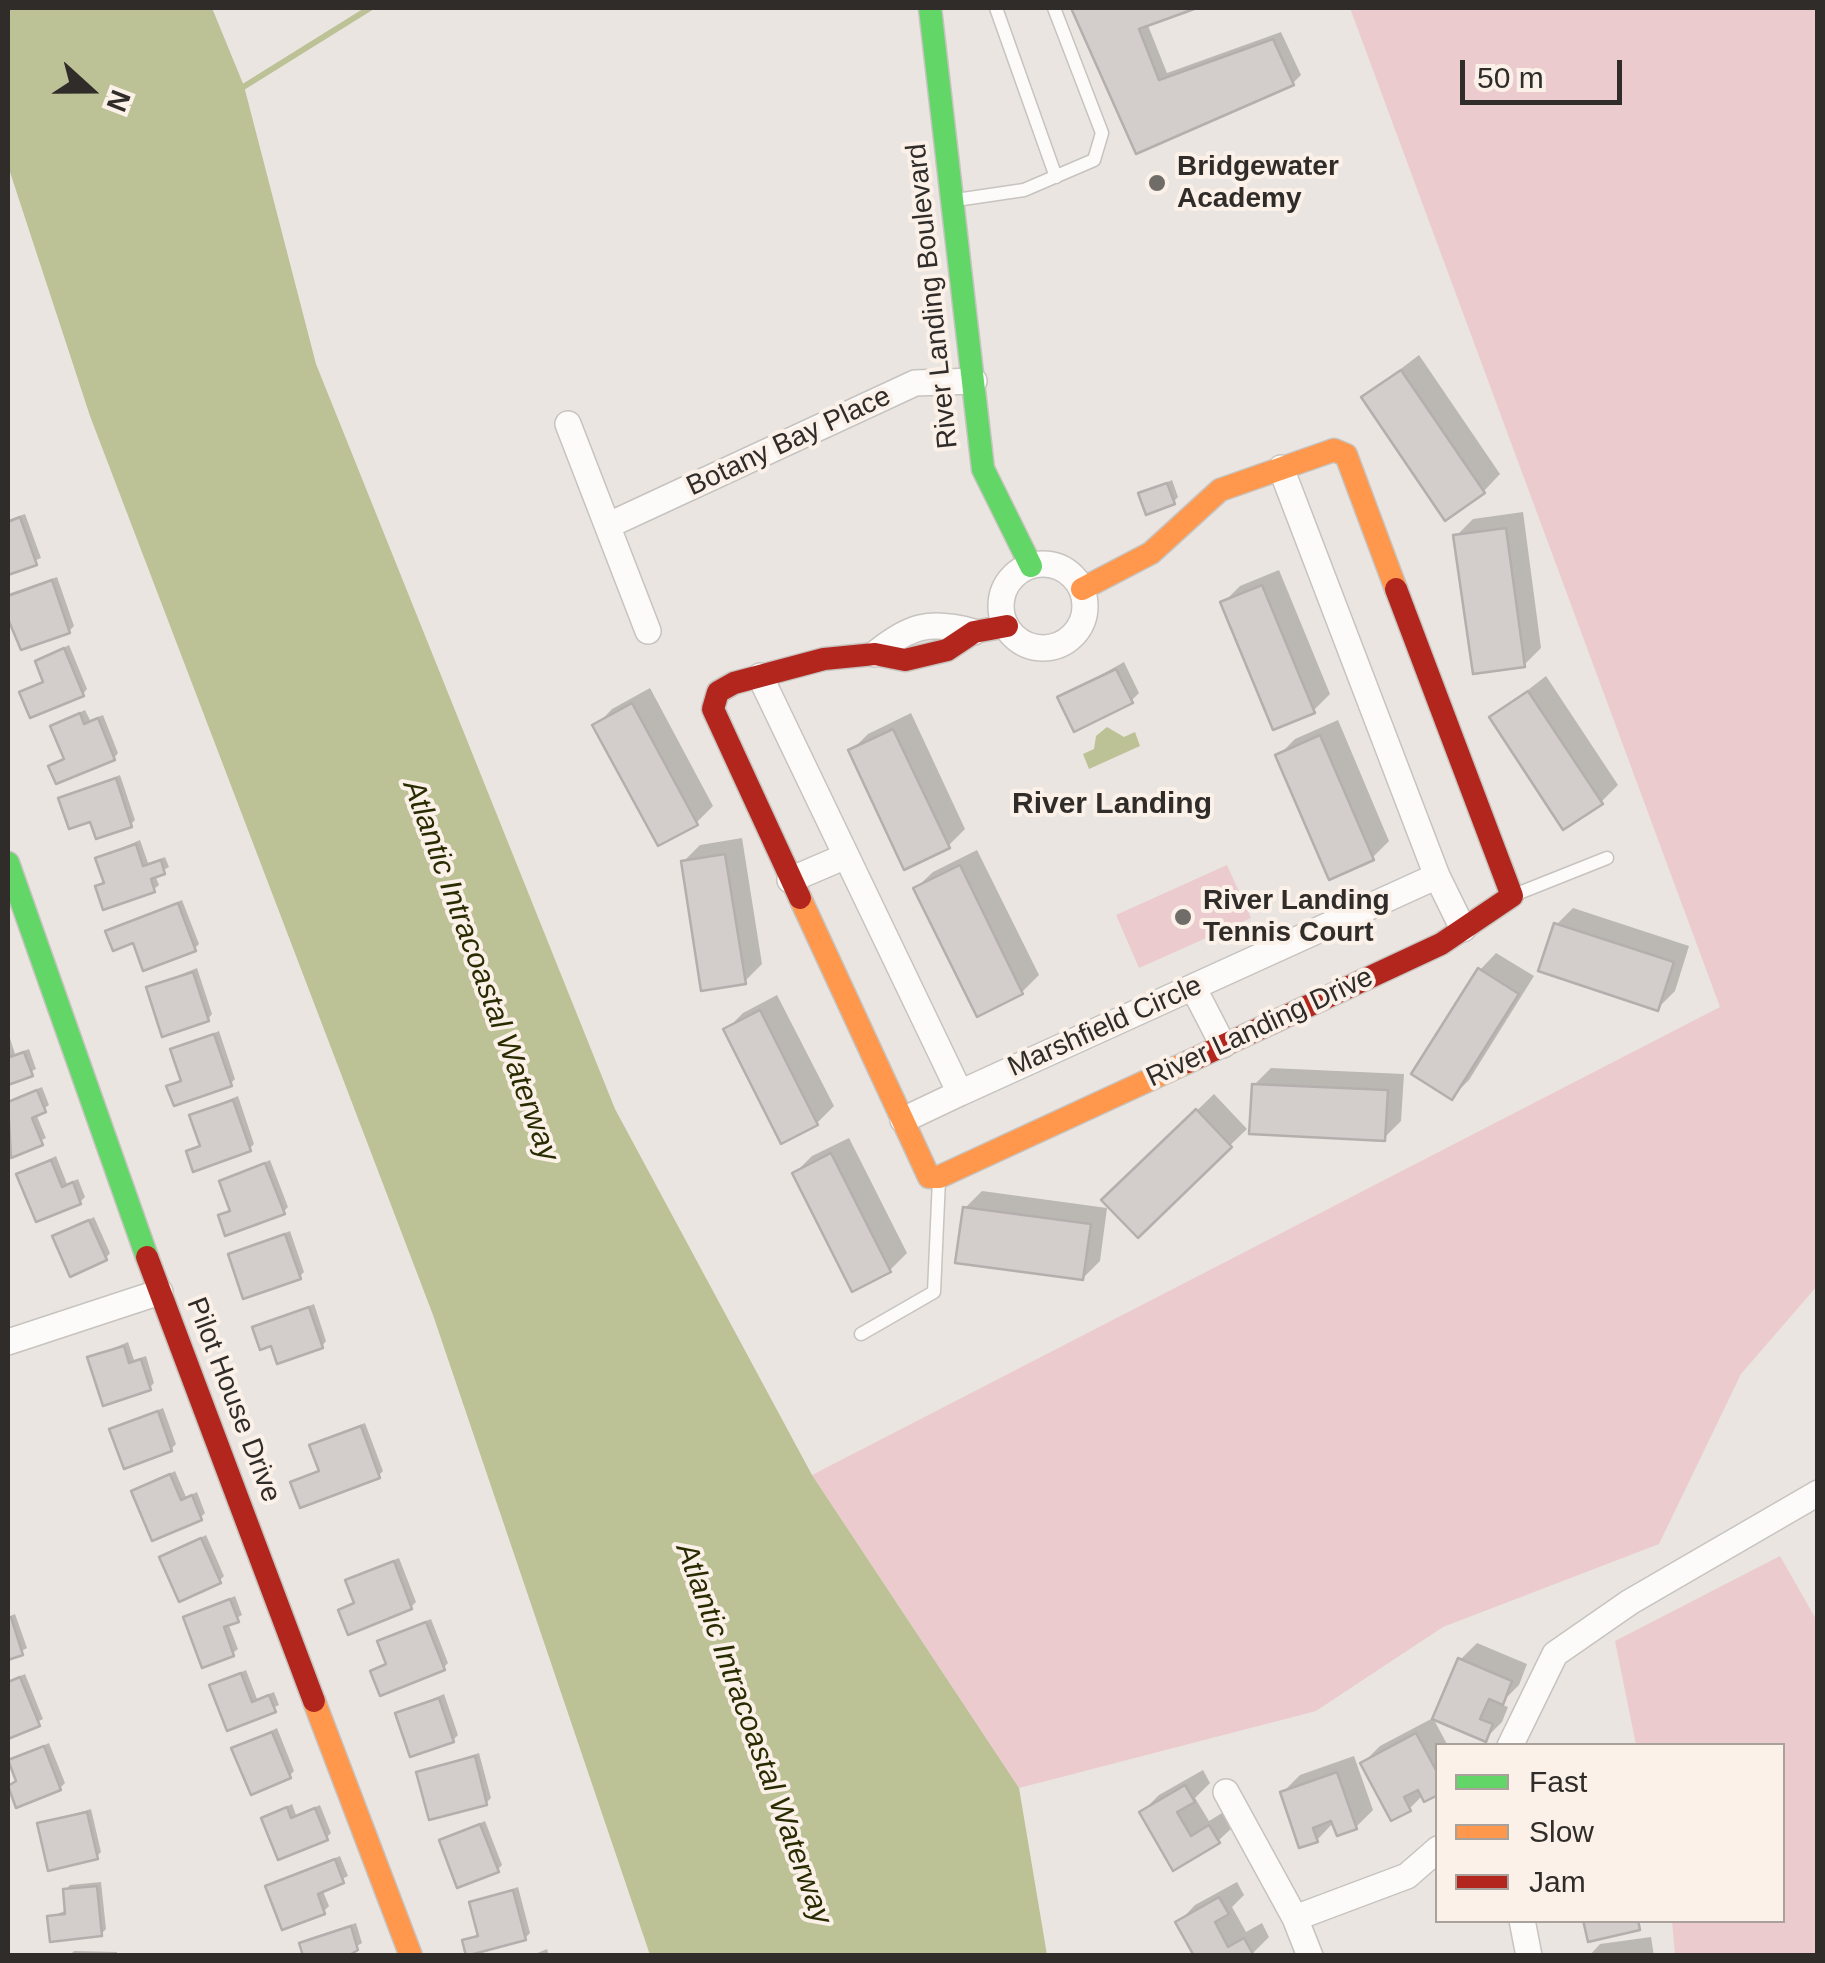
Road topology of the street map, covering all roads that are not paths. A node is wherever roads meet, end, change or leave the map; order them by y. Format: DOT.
graph roads {
  1 [pos="930,8"];
  2 [pos="996,8"];
  3 [pos="1054,8"];
  4 [pos="1056,176"];
  5 [pos="953,200"];
  6 [pos="974,381"];
  7 [pos="568,424"];
  8 [pos="1281,468"];
  9 [pos="610,526"];
  10 [pos="1031,566"];
  11 [pos="1082,589"];
  12 [pos="1006,626"];
  13 [pos="648,631"];
  14 [pos="974,632"];
  15 [pos="875,654"];
  16 [pos="760,676"];
  17 [pos="846,856"];
  18 [pos="1607,858"];
  19 [pos="8,863"];
  20 [pos="1437,876"];
  21 [pos="790,880"];
  22 [pos="1512,896"];
  23 [pos="1463,929"];
  24 [pos="1193,987"];
  25 [pos="1223,1045"];
  26 [pos="960,1093"];
  27 [pos="903,1120"];
  28 [pos="939,1177"];
  29 [pos="160,1292"];
  30 [pos="861,1334"];
  31 [pos="8,1342"];
  32 [pos="1818,1493"];
  33 [pos="1511,1743"];
  34 [pos="1226,1792"];
  35 [pos="1435,1852"];
  36 [pos="1295,1918"];
  37 [pos="1523,1923"];
  38 [pos="410,1956"];
  39 [pos="1310,1956"];
  40 [pos="1529,1956"];
  1 -- 5 [label="street, River Landing Boulevard"];
  2 -- 4 [label="lane"];
  3 -- 4 [label="lane"];
  4 -- 5 [label="lane"];
  5 -- 6 [label="street, River Landing Boulevard"];
  6 -- 9 [label="street, Botany Bay Place"];
  6 -- 10 [label="street, River Landing Boulevard"];
  7 -- 9 [label="street"];
  8 -- 11 [label="street"];
  8 -- 20 [label="street"];
  8 -- 22 [label="street"];
  9 -- 13 [label="street"];
  10 -- 11 [label="street"];
  10 -- 12 [label="street"];
  11 -- 12 [label="street"];
  12 -- 14 [label="street"];
  14 -- 15 [label="street"];
  15 -- 16 [label="street"];
  16 -- 17 [label="street"];
  16 -- 21 [label="street"];
  17 -- 21 [label="street"];
  17 -- 26 [label="street"];
  18 -- 22 [label="lane"];
  19 -- 29 [label="street, Pilot House Drive"];
  20 -- 23 [label="street"];
  20 -- 24 [label="street, Marshfield Circle"];
  21 -- 27 [label="street"];
  22 -- 23 [label="street, River Landing Drive"];
  23 -- 25 [label="street, River Landing Drive"];
  24 -- 25 [label="street"];
  24 -- 26 [label="street, Marshfield Circle"];
  25 -- 28 [label="street, River Landing Drive"];
  26 -- 27 [label="street, Marshfield Circle"];
  27 -- 28 [label="street"];
  28 -- 30 [label="lane"];
  29 -- 31 [label="street"];
  29 -- 38 [label="street, Pilot House Drive"];
  32 -- 33 [label="street"];
  34 -- 36 [label="street"];
  35 -- 36 [label="street"];
  36 -- 39 [label="street"];
  37 -- 40 [label="street"];
}
